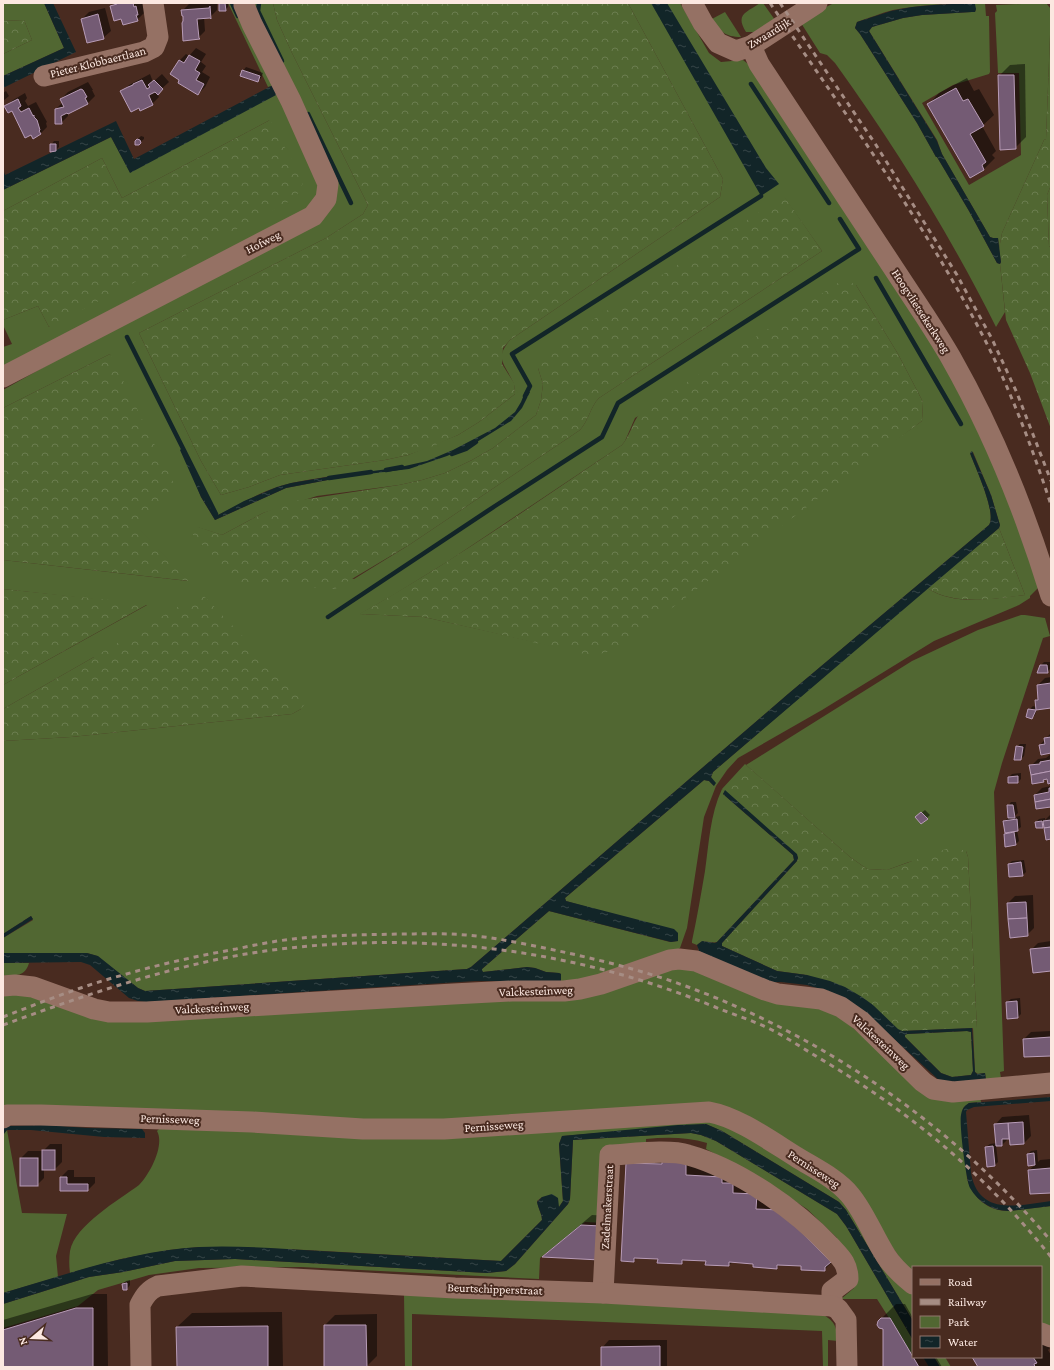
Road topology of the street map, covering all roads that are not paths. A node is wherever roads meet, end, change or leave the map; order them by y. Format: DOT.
graph roads {
  1 [pos="153,3"];
  2 [pos="245,3"];
  3 [pos="692,3"];
  4 [pos="817,3"];
  5 [pos="751,46"];
  6 [pos="44,76"];
  7 [pos="3,376"];
  8 [pos="1051,596"];
  9 [pos="3,986"];
  10 [pos="1051,1083"];
  11 [pos="3,1118"];
  12 [pos="912,1283"];
  13 [pos="603,1293"];
  14 [pos="832,1306"];
  15 [pos="141,1367"];
  16 [pos="847,1367"];
  1 -- 6 [label="street, Pieter Klobbaertlaan"];
  2 -- 7 [label="street, Hofweg"];
  3 -- 5 [label="street, Zwaardijk"];
  4 -- 5 [label="street, Zwaardijk"];
  5 -- 8 [label="street, Hoogvlietsekerkweg"];
  9 -- 10 [label="street, Valckesteinweg"];
  11 -- 12 [label="street, Pernisseweg"];
  13 -- 14 [label="street, Beurtschipperstraat"];
  13 -- 14 [label="street, Zadelmakerstraat"];
  13 -- 15 [label="street, Beurtschipperstraat"];
  14 -- 16 [label="street"];
}
